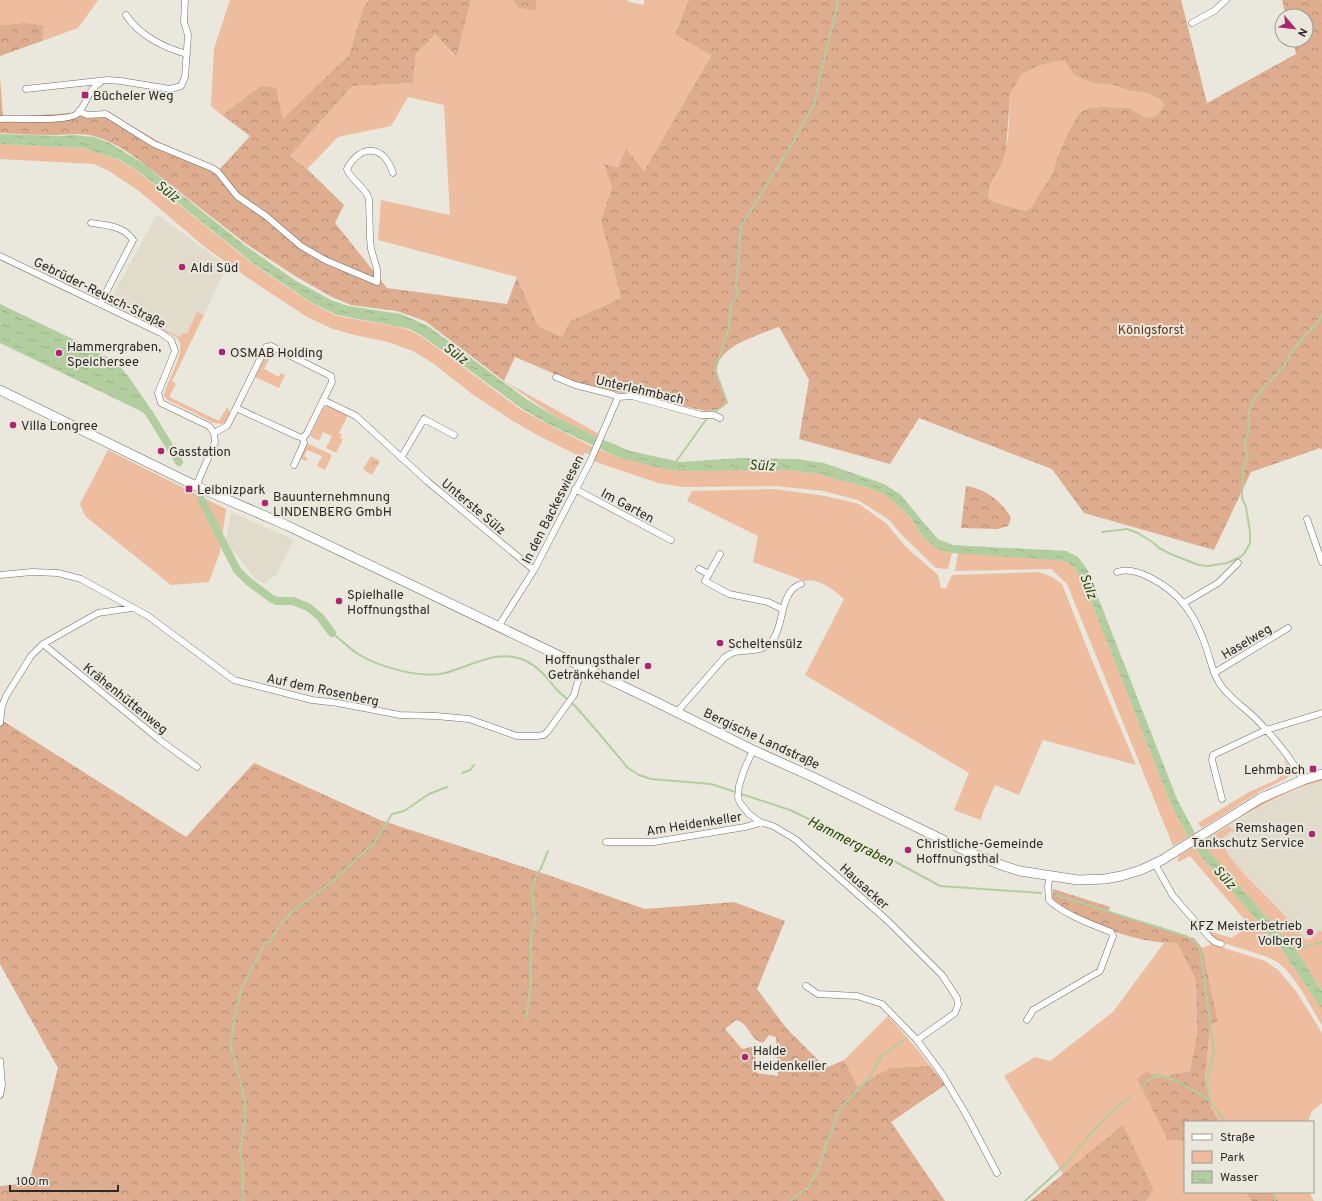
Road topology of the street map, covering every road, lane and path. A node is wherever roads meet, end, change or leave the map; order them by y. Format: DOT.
graph roads {
  1 [pos="185,0"];
  2 [pos="1226,0"];
  3 [pos="126,15"];
  4 [pos="1192,23"];
  5 [pos="187,54"];
  6 [pos="102,81"];
  7 [pos="26,90"];
  8 [pos="79,111"];
  9 [pos="0,119"];
  10 [pos="393,173"];
  11 [pos="91,223"];
  12 [pos="1,256"];
  13 [pos="100,304"];
  14 [pos="556,377"];
  15 [pos="0,390"];
  16 [pos="618,397"];
  17 [pos="323,400"];
  18 [pos="236,408"];
  19 [pos="720,418"];
  20 [pos="214,433"];
  21 [pos="454,435"];
  22 [pos="303,438"];
  23 [pos="401,458"];
  24 [pos="294,465"];
  25 [pos="196,486"];
  26 [pos="575,489"];
  27 [pos="1307,519"];
  28 [pos="671,540"];
  29 [pos="720,554"];
  30 [pos="1322,562"];
  31 [pos="1238,563"];
  32 [pos="700,569"];
  33 [pos="534,570"];
  34 [pos="1117,572"];
  35 [pos="709,574"];
  36 [pos="0,575"];
  37 [pos="801,584"];
  38 [pos="1184,603"];
  39 [pos="132,608"];
  40 [pos="782,609"];
  41 [pos="498,627"];
  42 [pos="1288,628"];
  43 [pos="43,644"];
  44 [pos="582,667"];
  45 [pos="1214,672"];
  46 [pos="677,712"];
  47 [pos="1322,713"];
  48 [pos="0,723"];
  49 [pos="1266,730"];
  50 [pos="753,750"];
  51 [pos="197,768"];
  52 [pos="1322,774"];
  53 [pos="1303,780"];
  54 [pos="1222,799"];
  55 [pos="760,822"];
  56 [pos="606,842"];
  57 [pos="1155,864"];
  58 [pos="1050,876"];
  59 [pos="1221,944"];
  60 [pos="806,986"];
  61 [pos="1027,1020"];
  62 [pos="917,1040"];
  63 [pos="0,1061"];
  64 [pos="0,1095"];
  65 [pos="997,1173"];
  1 -- 5 [label="street"];
  2 -- 4 [label="street"];
  3 -- 5 [label="street"];
  5 -- 6 [label="street"];
  6 -- 7 [label="street"];
  6 -- 8 [label="street"];
  8 -- 9 [label="street"];
  8 -- 10 [label="street"];
  11 -- 13 [label="street"];
  12 -- 13 [label="street, Gebrüder-Reusch-Straße"];
  13 -- 20 [label="street, Gebrüder-Reusch-Straße"];
  14 -- 16 [label="street, Unterlehmbach"];
  15 -- 25 [label="main road, Bergische Landstraße"];
  16 -- 19 [label="street, Unterlehmbach"];
  16 -- 26 [label="street, In den Backeswiesen"];
  17 -- 18 [label="street"];
  17 -- 22 [label="street"];
  17 -- 23 [label="street, Unterste Sülz"];
  18 -- 20 [label="street"];
  18 -- 22 [label="street"];
  20 -- 25 [label="street"];
  21 -- 23 [label="street"];
  22 -- 24 [label="street"];
  23 -- 33 [label="street, Unterste Sülz"];
  25 -- 41 [label="main road, Bergische Landstraße"];
  26 -- 28 [label="street, Im Garten"];
  26 -- 33 [label="street, In den Backeswiesen"];
  27 -- 30 [label="street"];
  29 -- 35 [label="street"];
  31 -- 38 [label="street"];
  32 -- 35 [label="street"];
  33 -- 41 [label="street, In den Backeswiesen"];
  34 -- 38 [label="street"];
  35 -- 40 [label="street"];
  36 -- 39 [label="street, Auf dem Rosenberg"];
  37 -- 40 [label="street"];
  38 -- 45 [label="street"];
  39 -- 43 [label="street"];
  39 -- 44 [label="street, Auf dem Rosenberg"];
  40 -- 46 [label="street"];
  41 -- 44 [label="main road, Bergische Landstraße"];
  42 -- 45 [label="street, Haselweg"];
  43 -- 48 [label="street"];
  43 -- 51 [label="street, Krähenhüttenweg"];
  44 -- 46 [label="main road, Bergische Landstraße"];
  45 -- 49 [label="street"];
  46 -- 50 [label="main road, Bergische Landstraße"];
  47 -- 49 [label="street"];
  49 -- 53 [label="street"];
  49 -- 54 [label="street"];
  50 -- 55 [label="street, Hausacker"];
  50 -- 58 [label="main road, Bergische Landstraße"];
  52 -- 53 [label="main road, Bergische Landstraße"];
  53 -- 57 [label="main road, Bergische Landstraße"];
  55 -- 56 [label="street, Am Heidenkeller"];
  55 -- 62 [label="street, Hausacker"];
  57 -- 58 [label="main road, Bergische Landstraße"];
  57 -- 59 [label="street"];
  58 -- 61 [label="street"];
  60 -- 62 [label="street"];
  62 -- 65 [label="street"];
  63 -- 64 [label="street"];
}
